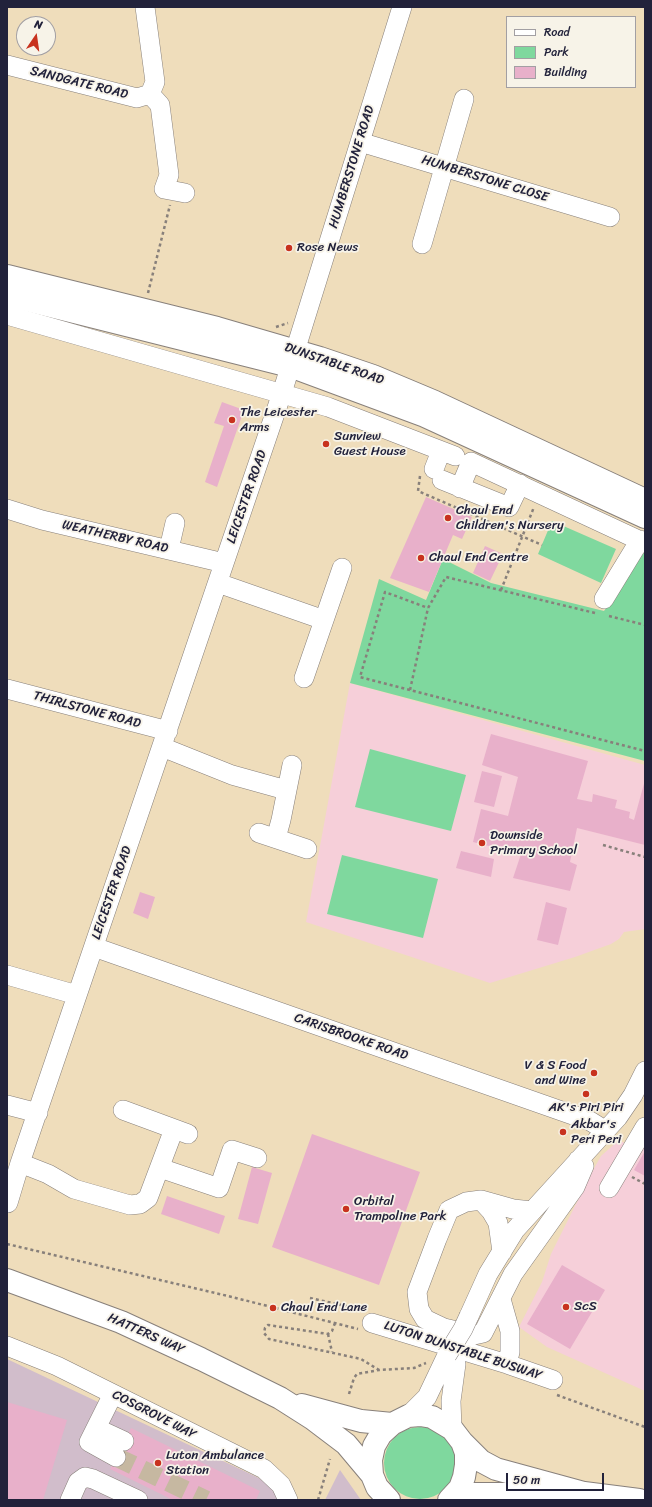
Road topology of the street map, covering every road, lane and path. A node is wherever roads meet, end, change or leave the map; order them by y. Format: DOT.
graph roads {
  1 [pos="145,7"];
  2 [pos="402,7"];
  3 [pos="7,65"];
  4 [pos="150,94"];
  5 [pos="464,99"];
  6 [pos="360,142"];
  7 [pos="445,168"];
  8 [pos="179,192"];
  9 [pos="610,217"];
  10 [pos="422,244"];
  11 [pos="7,276"];
  12 [pos="7,295"];
  13 [pos="146,300"];
  14 [pos="7,315"];
  15 [pos="292,358"];
  16 [pos="282,393"];
  17 [pos="456,456"];
  18 [pos="520,484"];
  19 [pos="460,488"];
  20 [pos="540,493"];
  21 [pos="645,500"];
  22 [pos="7,509"];
  23 [pos="645,517"];
  24 [pos="175,523"];
  25 [pos="642,542"];
  26 [pos="169,549"];
  27 [pos="224,563"];
  28 [pos="342,568"];
  29 [pos="218,584"];
  30 [pos="501,590"];
  31 [pos="428,608"];
  32 [pos="609,608"];
  33 [pos="324,620"];
  34 [pos="645,625"];
  35 [pos="304,678"];
  36 [pos="7,689"];
  37 [pos="410,690"];
  38 [pos="165,739"];
  39 [pos="645,751"];
  40 [pos="292,765"];
  41 [pos="286,790"];
  42 [pos="603,845"];
  43 [pos="307,849"];
  44 [pos="645,857"];
  45 [pos="94,947"];
  46 [pos="7,975"];
  47 [pos="78,995"];
  48 [pos="645,1071"];
  49 [pos="7,1106"];
  50 [pos="124,1110"];
  51 [pos="38,1113"];
  52 [pos="645,1127"];
  53 [pos="606,1131"];
  54 [pos="257,1158"];
  55 [pos="578,1160"];
  56 [pos="20,1163"];
  57 [pos="160,1168"];
  58 [pos="608,1188"];
  59 [pos="481,1200"];
  60 [pos="8,1203"];
  61 [pos="532,1211"];
  62 [pos="7,1244"];
  63 [pos="502,1252"];
  64 [pos="7,1280"];
  65 [pos="310,1298"];
  66 [pos="501,1299"];
  67 [pos="419,1309"];
  68 [pos="369,1317"];
  69 [pos="401,1331"];
  70 [pos="328,1334"];
  71 [pos="7,1346"];
  72 [pos="332,1352"];
  73 [pos="444,1362"];
  74 [pos="507,1364"];
  75 [pos="379,1370"];
  76 [pos="553,1380"];
  77 [pos="113,1394"];
  78 [pos="349,1394"];
  79 [pos="280,1398"];
  80 [pos="400,1420"];
  81 [pos="645,1427"];
  82 [pos="457,1436"];
  83 [pos="120,1449"];
  84 [pos="330,1459"];
  85 [pos="372,1475"];
  86 [pos="584,1493"];
  87 [pos="386,1499"];
  88 [pos="450,1499"];
  89 [pos="70,1500"];
  90 [pos="138,1500"];
  91 [pos="288,1500"];
  92 [pos="318,1500"];
  93 [pos="639,1500"];
  1 -- 4 [label="street"];
  2 -- 6 [label="street, HUMBERSTONE ROAD"];
  3 -- 4 [label="street, SANDGATE ROAD"];
  4 -- 8 [label="street"];
  5 -- 7 [label="street"];
  6 -- 7 [label="street, HUMBERSTONE CLOSE"];
  6 -- 15 [label="street, HUMBERSTONE ROAD"];
  7 -- 9 [label="street, HUMBERSTONE CLOSE"];
  7 -- 10 [label="street"];
  8 -- 13 [label="path"];
  11 -- 15 [label="main road, DUNSTABLE ROAD"];
  12 -- 15 [label="main road, DUNSTABLE ROAD"];
  14 -- 16 [label="street"];
  15 -- 16 [label="street, LEICESTER ROAD"];
  15 -- 21 [label="main road, DUNSTABLE ROAD"];
  15 -- 23 [label="main road, DUNSTABLE ROAD"];
  16 -- 17 [label="street"];
  16 -- 27 [label="street, LEICESTER ROAD"];
  17 -- 18 [label="street"];
  17 -- 19 [label="street"];
  17 -- 19 [label="street"];
  18 -- 19 [label="street"];
  18 -- 20 [label="street"];
  20 -- 25 [label="street"];
  20 -- 30 [label="path"];
  22 -- 26 [label="street, WEATHERBY ROAD"];
  24 -- 26 [label="street"];
  25 -- 32 [label="street"];
  26 -- 27 [label="street, WEATHERBY ROAD"];
  27 -- 29 [label="street, LEICESTER ROAD"];
  28 -- 33 [label="street"];
  29 -- 33 [label="street"];
  29 -- 38 [label="street, LEICESTER ROAD"];
  30 -- 31 [label="path"];
  30 -- 32 [label="path"];
  31 -- 37 [label="path"];
  31 -- 37 [label="path"];
  32 -- 34 [label="path"];
  33 -- 35 [label="street"];
  36 -- 38 [label="street, THIRLSTONE ROAD"];
  37 -- 39 [label="path"];
  38 -- 41 [label="street, THIRLSTONE ROAD"];
  38 -- 45 [label="street, LEICESTER ROAD"];
  40 -- 41 [label="street"];
  41 -- 43 [label="street"];
  42 -- 44 [label="path"];
  45 -- 47 [label="street, LEICESTER ROAD"];
  45 -- 53 [label="street, CARISBROOKE ROAD"];
  46 -- 47 [label="street"];
  47 -- 51 [label="street, LEICESTER ROAD"];
  48 -- 53 [label="street"];
  49 -- 51 [label="street"];
  50 -- 57 [label="street"];
  51 -- 56 [label="street, LEICESTER ROAD"];
  52 -- 58 [label="street"];
  53 -- 55 [label="street"];
  54 -- 57 [label="street"];
  55 -- 61 [label="street"];
  55 -- 66 [label="street"];
  56 -- 57 [label="street"];
  56 -- 60 [label="street, LEICESTER ROAD"];
  59 -- 61 [label="street"];
  59 -- 63 [label="street"];
  59 -- 67 [label="street"];
  61 -- 63 [label="street"];
  62 -- 70 [label="path"];
  63 -- 73 [label="street"];
  64 -- 79 [label="main road, HATTERS WAY"];
  65 -- 68 [label="path"];
  66 -- 67 [label="street"];
  66 -- 74 [label="street"];
  67 -- 69 [label="street"];
  68 -- 69 [label="street, LUTON DUNSTABLE BUSWAY"];
  69 -- 74 [label="street, LUTON DUNSTABLE BUSWAY"];
  70 -- 72 [label="path"];
  70 -- 72 [label="path"];
  71 -- 77 [label="street, COSGROVE WAY"];
  72 -- 75 [label="path"];
  73 -- 75 [label="path"];
  73 -- 80 [label="street"];
  73 -- 82 [label="street"];
  74 -- 76 [label="street, LUTON DUNSTABLE BUSWAY"];
  75 -- 78 [label="path"];
  76 -- 81 [label="path"];
  77 -- 83 [label="street"];
  77 -- 91 [label="street, COSGROVE WAY"];
  79 -- 80 [label="main road, HATTERS WAY"];
  79 -- 85 [label="main road, HATTERS WAY"];
  80 -- 82 [label="main road, HATTERS WAY"];
  80 -- 85 [label="main road"];
  82 -- 86 [label="main road"];
  82 -- 88 [label="main road"];
  84 -- 92 [label="path"];
  85 -- 87 [label="main road, HATTERS WAY"];
  86 -- 88 [label="main road"];
  86 -- 93 [label="main road"];
  89 -- 90 [label="street"];
}
